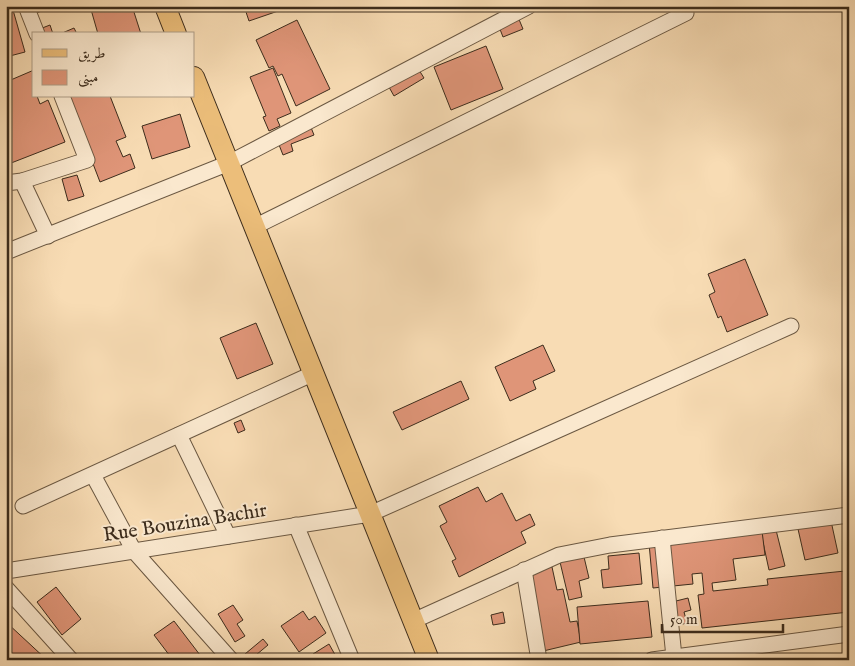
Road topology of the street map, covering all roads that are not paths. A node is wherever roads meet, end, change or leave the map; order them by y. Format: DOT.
graph roads {
  1 [pos="26,6"];
  2 [pos="165,6"];
  3 [pos="529,6"];
  4 [pos="686,13"];
  5 [pos="36,32"];
  6 [pos="175,32"];
  7 [pos="195,80"];
  8 [pos="63,98"];
  9 [pos="228,163"];
  10 [pos="22,181"];
  11 [pos="6,183"];
  12 [pos="254,227"];
  13 [pos="48,236"];
  14 [pos="6,252"];
  15 [pos="791,326"];
  16 [pos="312,374"];
  17 [pos="179,435"];
  18 [pos="93,474"];
  19 [pos="23,506"];
  20 [pos="370,514"];
  21 [pos="849,516"];
  22 [pos="296,525"];
  23 [pos="228,536"];
  24 [pos="662,538"];
  25 [pos="134,551"];
  26 [pos="524,570"];
  27 [pos="6,571"];
  28 [pos="6,588"];
  29 [pos="413,621"];
  30 [pos="849,634"];
  31 [pos="731,655"];
  32 [pos="674,657"];
  33 [pos="228,659"];
  34 [pos="71,660"];
  35 [pos="352,660"];
  36 [pos="429,660"];
  37 [pos="539,660"];
  38 [pos="652,660"];
  1 -- 5 [label="street"];
  2 -- 6 [label="main road"];
  3 -- 9 [label="street"];
  4 -- 12 [label="street"];
  7 -- 9 [label="main road"];
  8 -- 10 [label="street"];
  9 -- 12 [label="main road"];
  9 -- 13 [label="street"];
  10 -- 11 [label="street"];
  10 -- 13 [label="street"];
  12 -- 16 [label="main road"];
  13 -- 14 [label="street"];
  15 -- 20 [label="street, Rue Bouzina Bachir"];
  16 -- 17 [label="street"];
  16 -- 20 [label="main road"];
  17 -- 18 [label="street"];
  17 -- 23 [label="street"];
  18 -- 19 [label="street"];
  18 -- 25 [label="street"];
  20 -- 22 [label="street, Rue Bouzina Bachir"];
  20 -- 29 [label="main road"];
  21 -- 24 [label="street"];
  22 -- 23 [label="street, Rue Bouzina Bachir"];
  22 -- 35 [label="street"];
  23 -- 25 [label="street, Rue Bouzina Bachir"];
  24 -- 26 [label="street"];
  24 -- 32 [label="street"];
  25 -- 27 [label="street, Rue Bouzina Bachir"];
  25 -- 33 [label="street"];
  26 -- 29 [label="street"];
  26 -- 37 [label="street"];
  28 -- 34 [label="street"];
  29 -- 36 [label="main road"];
  30 -- 31 [label="street"];
  31 -- 32 [label="street"];
  32 -- 38 [label="street"];
}
